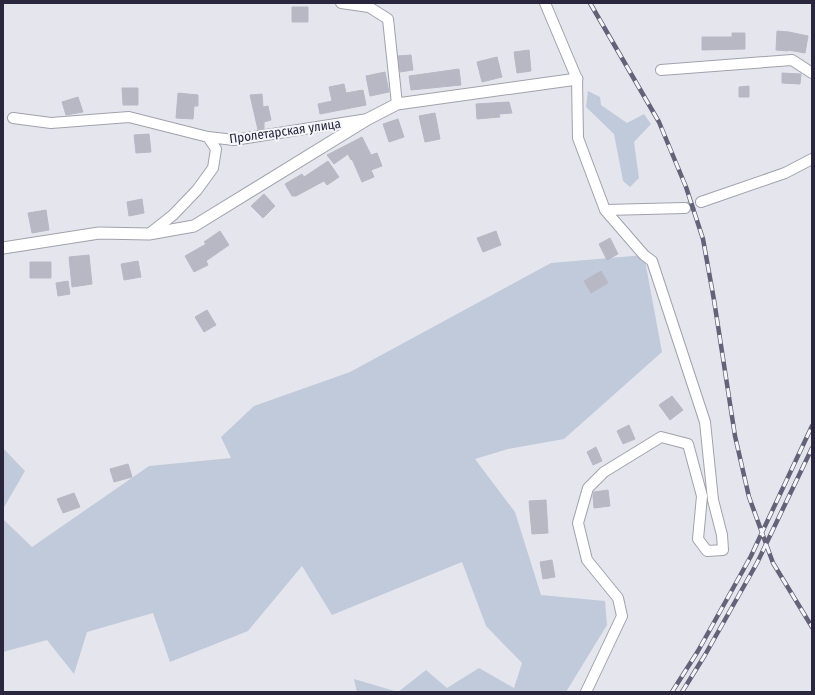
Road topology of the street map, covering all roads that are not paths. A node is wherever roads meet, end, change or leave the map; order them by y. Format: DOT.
graph roads {
  1 [pos="341,3"];
  2 [pos="545,3"];
  3 [pos="661,70"];
  4 [pos="812,73"];
  5 [pos="577,79"];
  6 [pos="397,104"];
  7 [pos="13,118"];
  8 [pos="368,118"];
  9 [pos="208,138"];
  10 [pos="812,159"];
  11 [pos="701,202"];
  12 [pos="685,208"];
  13 [pos="605,210"];
  14 [pos="149,234"];
  15 [pos="3,248"];
  16 [pos="586,692"];
  1 -- 6 [label="street"];
  2 -- 5 [label="street"];
  3 -- 4 [label="street"];
  5 -- 6 [label="street, Пролетарская улица"];
  5 -- 13 [label="street"];
  6 -- 8 [label="street, Пролетарская улица"];
  7 -- 9 [label="street"];
  8 -- 9 [label="street, Пролетарская улица"];
  8 -- 14 [label="street, Пролетарская улица"];
  9 -- 14 [label="street, Пролетарская улица"];
  10 -- 11 [label="street"];
  12 -- 13 [label="street"];
  13 -- 16 [label="street"];
  14 -- 15 [label="street, Пролетарская улица"];
}
